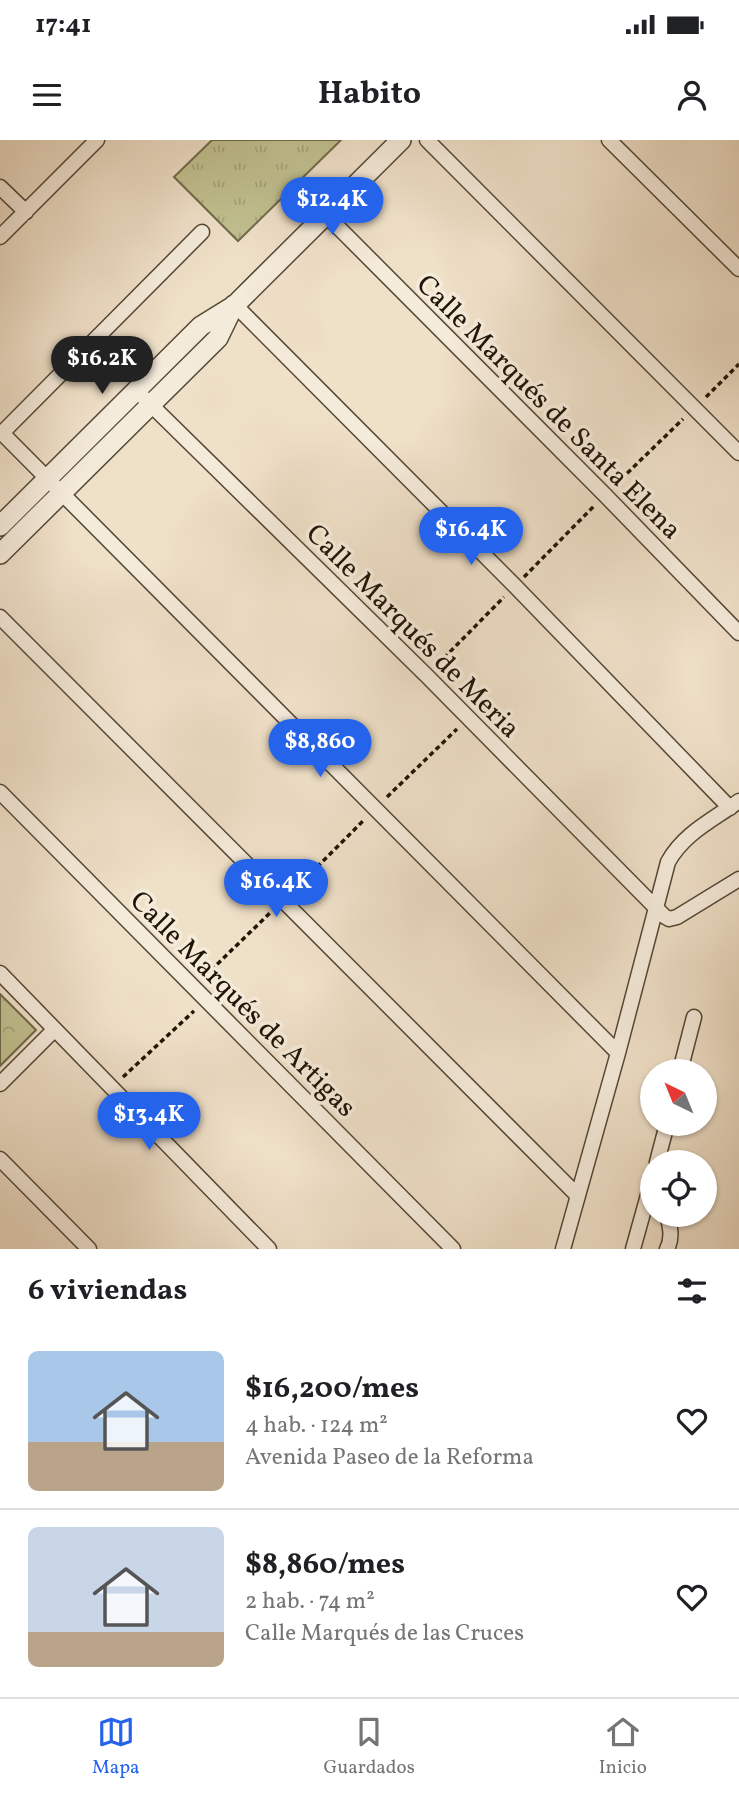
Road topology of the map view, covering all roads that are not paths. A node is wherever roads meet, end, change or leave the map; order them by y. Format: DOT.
graph roads {
  1 [pos="97,140"];
  2 [pos="401,140"];
  3 [pos="427,140"];
  4 [pos="610,140"];
  5 [pos="0,187"];
  6 [pos="26,212"];
  7 [pos="326,215"];
  8 [pos="202,232"];
  9 [pos="0,235"];
  10 [pos="739,269"];
  11 [pos="235,304"];
  12 [pos="143,397"];
  13 [pos="739,453"];
  14 [pos="54,485"];
  15 [pos="0,526"];
  16 [pos="0,554"];
  17 [pos="0,617"];
  18 [pos="739,633"];
  19 [pos="0,792"];
  20 [pos="734,804"];
  21 [pos="739,878"];
  22 [pos="654,907"];
  23 [pos="0,973"];
  24 [pos="694,1017"];
  25 [pos="54,1030"];
  26 [pos="618,1054"];
  27 [pos="683,1059"];
  28 [pos="0,1084"];
  29 [pos="0,1159"];
  30 [pos="578,1196"];
  31 [pos="640,1224"];
  32 [pos="670,1227"];
  33 [pos="89,1249"];
  34 [pos="269,1249"];
  35 [pos="453,1249"];
  36 [pos="564,1249"];
  37 [pos="633,1249"];
  38 [pos="667,1249"];
  1 -- 6 [label="street"];
  2 -- 7 [label="street"];
  3 -- 13 [label="street"];
  4 -- 10 [label="street"];
  5 -- 6 [label="street"];
  6 -- 9 [label="street"];
  7 -- 11 [label="street"];
  7 -- 18 [label="street, Calle Marqués de Santa Elena"];
  8 -- 14 [label="street"];
  11 -- 12 [label="street"];
  11 -- 20 [label="street"];
  12 -- 14 [label="street"];
  12 -- 22 [label="street, Calle Marqués de Meria"];
  14 -- 15 [label="street"];
  14 -- 16 [label="street"];
  14 -- 26 [label="street"];
  17 -- 30 [label="street"];
  19 -- 35 [label="street, Calle Marqués de Artigas"];
  20 -- 22 [label="street"];
  21 -- 22 [label="street"];
  22 -- 26 [label="street"];
  23 -- 25 [label="street"];
  24 -- 27 [label="street"];
  25 -- 28 [label="street"];
  25 -- 34 [label="street"];
  26 -- 30 [label="street"];
  29 -- 33 [label="street"];
  30 -- 36 [label="street"];
  31 -- 37 [label="street"];
  32 -- 38 [label="street"];
}
